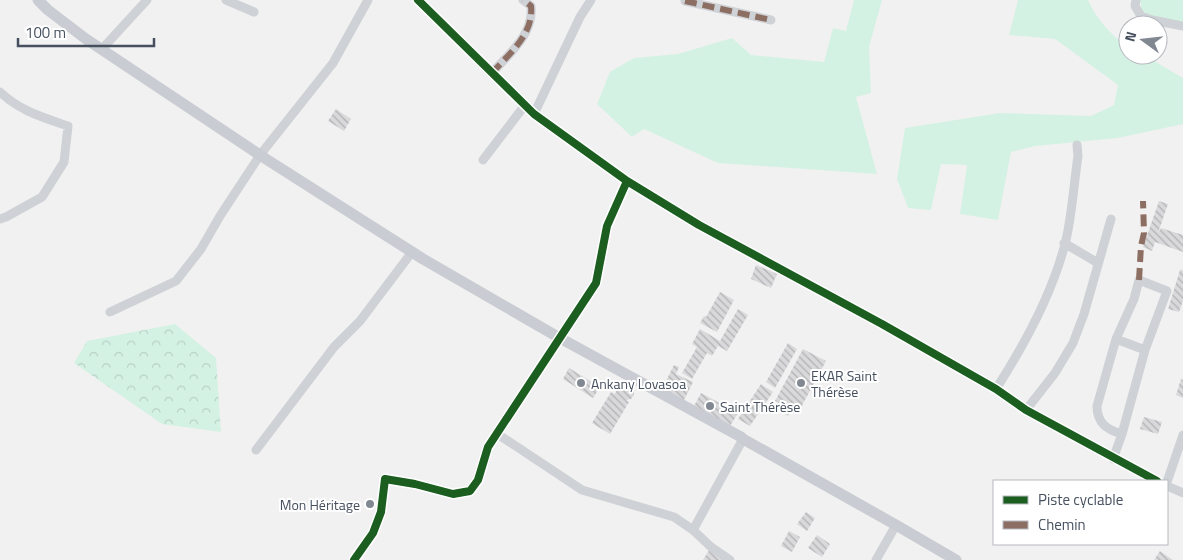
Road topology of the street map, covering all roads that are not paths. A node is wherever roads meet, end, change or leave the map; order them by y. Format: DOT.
graph roads {
  1 [pos="38,0"];
  2 [pos="147,0"];
  3 [pos="226,0"];
  4 [pos="368,0"];
  5 [pos="418,0"];
  6 [pos="523,0"];
  7 [pos="591,0"];
  8 [pos="684,0"];
  9 [pos="1136,0"];
  10 [pos="254,12"];
  11 [pos="771,20"];
  12 [pos="1183,26"];
  13 [pos="102,49"];
  14 [pos="492,72"];
  15 [pos="0,92"];
  16 [pos="525,105"];
  17 [pos="534,114"];
  18 [pos="1078,145"];
  19 [pos="260,155"];
  20 [pos="483,160"];
  21 [pos="627,181"];
  22 [pos="0,219"];
  23 [pos="1111,220"];
  24 [pos="1064,244"];
  25 [pos="412,252"];
  26 [pos="1098,263"];
  27 [pos="110,312"];
  28 [pos="560,338"];
  29 [pos="1116,339"];
  30 [pos="1145,350"];
  31 [pos="996,389"];
  32 [pos="1026,410"];
  33 [pos="496,433"];
  34 [pos="1122,434"];
  35 [pos="1183,435"];
  36 [pos="743,440"];
  37 [pos="256,450"];
  38 [pos="1113,459"];
  39 [pos="1154,480"];
  40 [pos="1168,480"];
  41 [pos="1168,486"];
  42 [pos="1183,493"];
  43 [pos="896,525"];
  44 [pos="693,530"];
  45 [pos="354,560"];
  46 [pos="730,560"];
  47 [pos="876,560"];
  48 [pos="956,560"];
  1 -- 13 [label="main road"];
  2 -- 13 [label="street"];
  3 -- 10 [label="street"];
  4 -- 19 [label="street"];
  5 -- 14 [label="street"];
  6 -- 14 [label="street"];
  7 -- 17 [label="street"];
  8 -- 11 [label="street"];
  9 -- 12 [label="street"];
  13 -- 19 [label="main road"];
  14 -- 16 [label="street"];
  15 -- 22 [label="street"];
  16 -- 17 [label="street"];
  16 -- 20 [label="street"];
  17 -- 21 [label="street"];
  18 -- 24 [label="street"];
  19 -- 25 [label="main road"];
  19 -- 27 [label="street"];
  21 -- 28 [label="street"];
  21 -- 31 [label="street"];
  23 -- 26 [label="street"];
  24 -- 26 [label="street"];
  24 -- 31 [label="street"];
  25 -- 28 [label="main road"];
  25 -- 37 [label="street"];
  26 -- 32 [label="street"];
  28 -- 33 [label="street"];
  28 -- 36 [label="main road"];
  29 -- 30 [label="street"];
  29 -- 30 [label="street"];
  29 -- 34 [label="street"];
  30 -- 34 [label="street"];
  31 -- 32 [label="street"];
  32 -- 38 [label="street"];
  33 -- 44 [label="street"];
  33 -- 45 [label="street"];
  34 -- 38 [label="street"];
  35 -- 40 [label="street"];
  36 -- 43 [label="main road"];
  36 -- 44 [label="street"];
  38 -- 39 [label="street"];
  41 -- 42 [label="street"];
  43 -- 47 [label="street"];
  43 -- 48 [label="main road"];
  44 -- 46 [label="street"];
}
